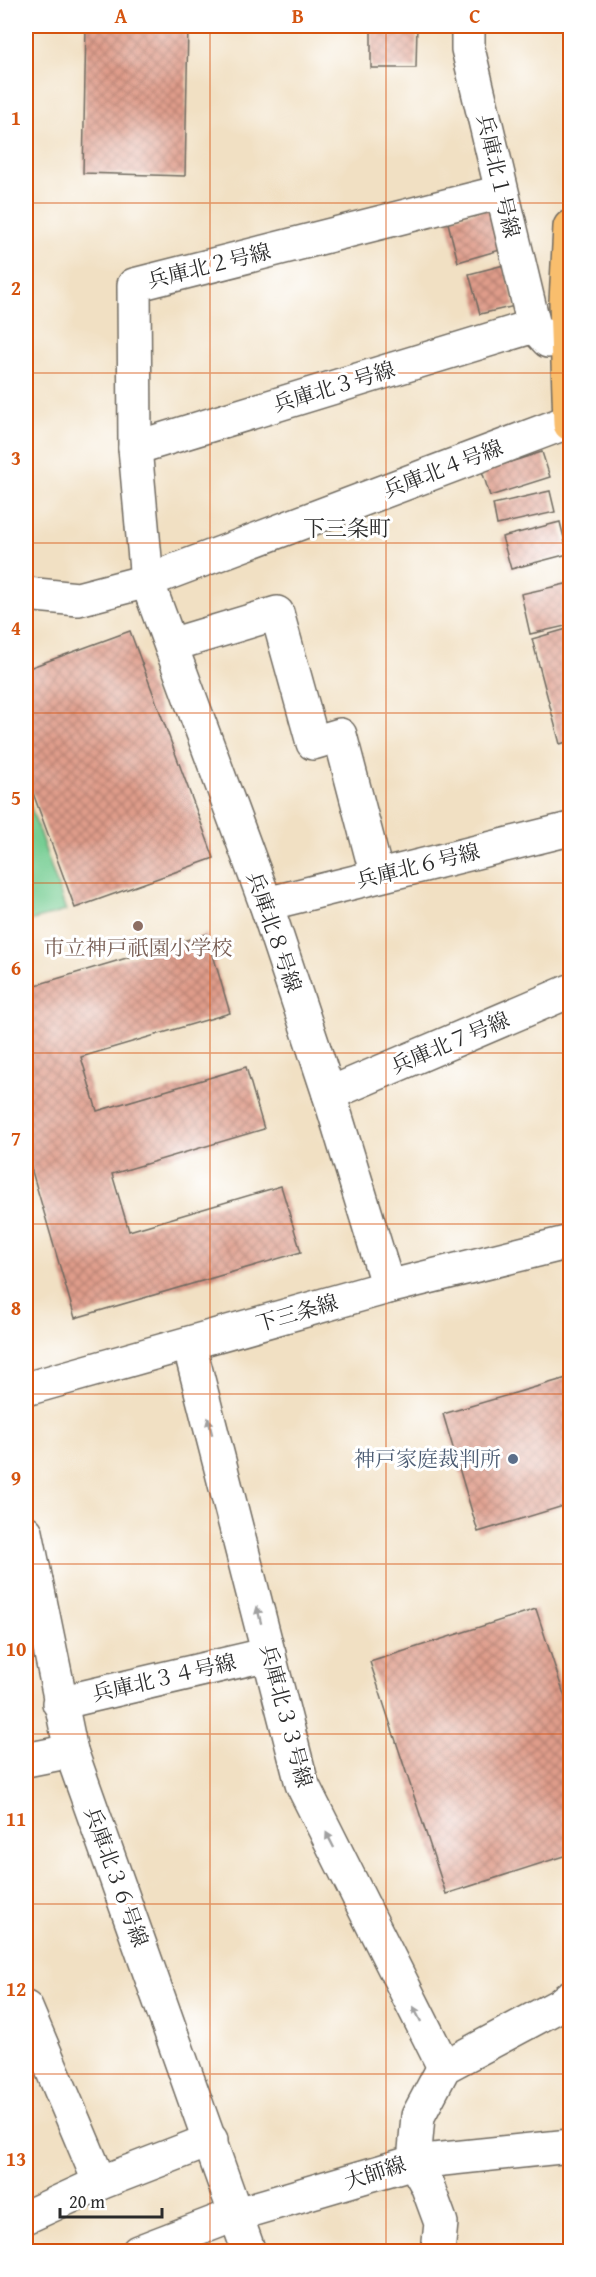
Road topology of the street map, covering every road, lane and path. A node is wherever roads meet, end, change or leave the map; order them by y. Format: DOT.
graph roads {
  1 [pos="468,26"];
  2 [pos="501,192"];
  3 [pos="570,227"];
  4 [pos="534,326"];
  5 [pos="569,362"];
  6 [pos="570,423"];
  7 [pos="135,448"];
  8 [pos="147,581"];
  9 [pos="26,594"];
  10 [pos="171,645"];
  11 [pos="570,829"];
  12 [pos="377,876"];
  13 [pos="266,904"];
  14 [pos="570,991"];
  15 [pos="329,1094"];
  16 [pos="570,1242"];
  17 [pos="388,1287"];
  18 [pos="189,1344"];
  19 [pos="26,1389"];
  20 [pos="26,1532"];
  21 [pos="269,1654"];
  22 [pos="59,1703"];
  23 [pos="71,1750"];
  24 [pos="26,1760"];
  25 [pos="570,1997"];
  26 [pos="26,2008"];
  27 [pos="444,2067"];
  28 [pos="211,2140"];
  29 [pos="570,2146"];
  30 [pos="414,2163"];
  31 [pos="100,2182"];
  32 [pos="237,2214"];
  33 [pos="26,2217"];
  34 [pos="138,2252"];
  35 [pos="249,2252"];
  36 [pos="438,2252"];
  1 -- 2 [label="street, 兵庫北１号線"];
  2 -- 4 [label="street, 兵庫北１号線"];
  2 -- 7 [label="street, 兵庫北２号線"];
  3 -- 5 [label="highway"];
  4 -- 5 [label="street"];
  4 -- 7 [label="street, 兵庫北３号線"];
  5 -- 6 [label="highway"];
  6 -- 8 [label="street, 兵庫北４号線"];
  7 -- 8 [label="street, 兵庫北２号線"];
  8 -- 9 [label="street, 兵庫北４号線"];
  8 -- 10 [label="street, 兵庫北８号線"];
  10 -- 12 [label="street"];
  10 -- 13 [label="street, 兵庫北８号線"];
  11 -- 12 [label="street, 兵庫北６号線"];
  12 -- 13 [label="street, 兵庫北６号線"];
  13 -- 15 [label="street, 兵庫北８号線"];
  14 -- 15 [label="street, 兵庫北７号線"];
  15 -- 17 [label="street, 兵庫北８号線"];
  16 -- 17 [label="street, 下三条線"];
  17 -- 18 [label="street, 下三条線"];
  18 -- 19 [label="street, 下三条線"];
  21 -- 18 [label="street, 兵庫北３３号線, one-way"];
  20 -- 22 [label="street, 兵庫北３６号線"];
  21 -- 22 [label="street, 兵庫北３４号線"];
  27 -- 21 [label="street, 兵庫北３３号線, one-way"];
  22 -- 23 [label="street, 兵庫北３６号線"];
  23 -- 24 [label="street"];
  23 -- 28 [label="street, 兵庫北３６号線"];
  25 -- 27 [label="street"];
  26 -- 31 [label="street"];
  27 -- 30 [label="street, 大師線"];
  28 -- 31 [label="street"];
  28 -- 32 [label="street, 兵庫北３６号線"];
  29 -- 30 [label="street"];
  30 -- 32 [label="street, 大師線"];
  30 -- 36 [label="street"];
  31 -- 33 [label="street"];
  32 -- 34 [label="street, 大師線"];
  32 -- 35 [label="street, 兵庫北３６号線"];
}
